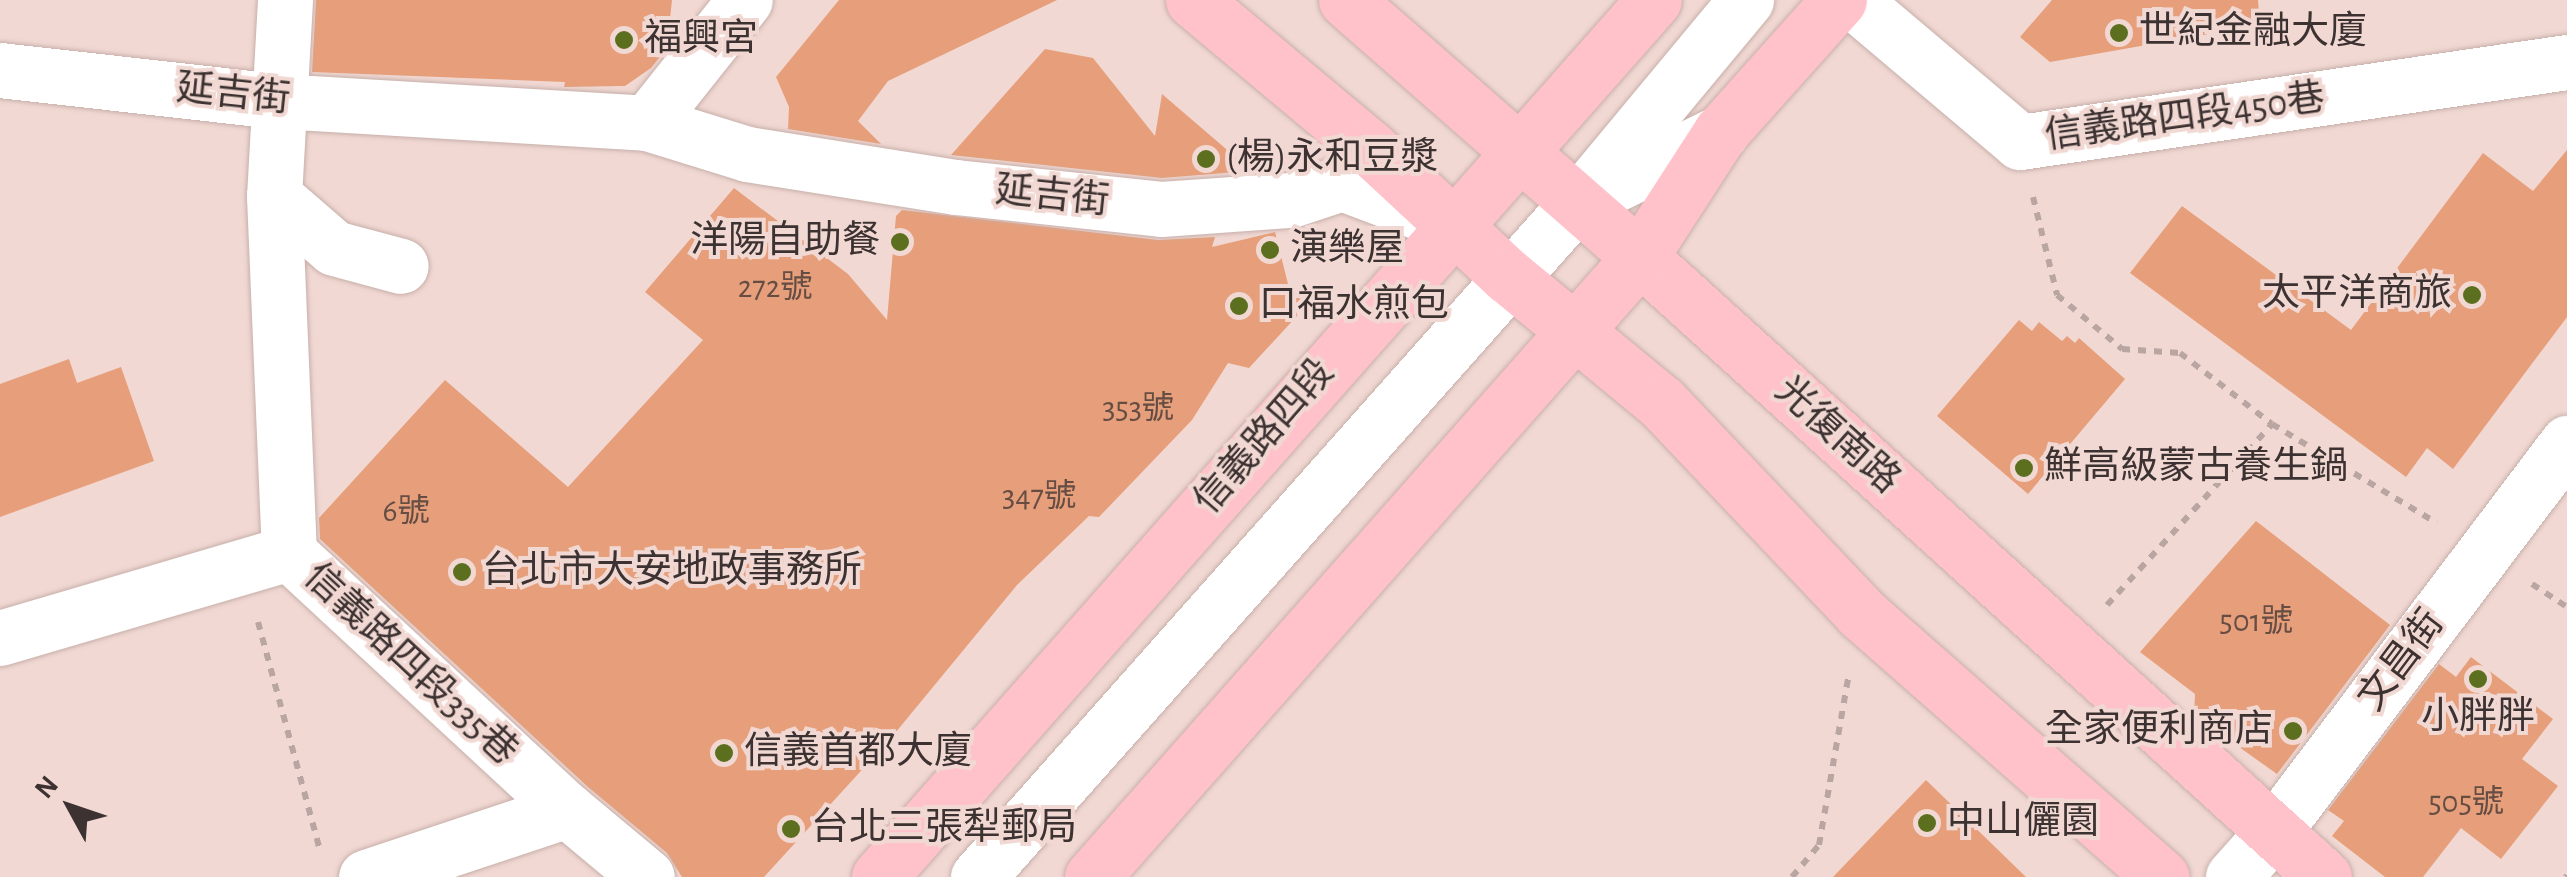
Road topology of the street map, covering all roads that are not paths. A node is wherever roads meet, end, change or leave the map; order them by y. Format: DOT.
graph roads {
  1 [pos="285,0"];
  2 [pos="745,0"];
  3 [pos="1192,0"];
  4 [pos="1346,0"];
  5 [pos="1654,0"];
  6 [pos="1746,0"];
  7 [pos="1839,0"];
  8 [pos="1852,0"];
  9 [pos="2567,62"];
  10 [pos="0,70"];
  11 [pos="278,101"];
  12 [pos="647,123"];
  13 [pos="1721,132"];
  14 [pos="323,148"];
  15 [pos="1519,151"];
  16 [pos="274,196"];
  17 [pos="1578,202"];
  18 [pos="1453,225"];
  19 [pos="1640,256"];
  20 [pos="400,266"];
  21 [pos="1508,276"];
  22 [pos="1574,331"];
  23 [pos="2567,443"];
  24 [pos="266,560"];
  25 [pos="0,638"];
  26 [pos="567,810"];
  27 [pos="2274,832"];
  28 [pos="344,868"];
  29 [pos="647,877"];
  30 [pos="878,877"];
  31 [pos="978,877"];
  32 [pos="1092,877"];
  33 [pos="2162,877"];
  34 [pos="2234,877"];
  35 [pos="2324,877"];
  1 -- 11 [label="street, 信義路四段335巷"];
  2 -- 12 [label="street"];
  3 -- 18 [label="main road"];
  4 -- 15 [label="main road, 光復南路"];
  5 -- 15 [label="main road, 信義路四段"];
  6 -- 17 [label="street"];
  7 -- 13 [label="main road, 信義路四段"];
  8 -- 9 [label="street, 信義路四段450巷"];
  10 -- 11 [label="street, 延吉街"];
  11 -- 12 [label="street, 延吉街"];
  11 -- 14 [label="street"];
  11 -- 16 [label="street, 信義路四段335巷"];
  12 -- 18 [label="street, 延吉街"];
  13 -- 17 [label="street, 信義路四段"];
  13 -- 19 [label="main road, 信義路四段"];
  15 -- 17 [label="main road, 光復南路"];
  15 -- 18 [label="main road, 信義路四段"];
  16 -- 20 [label="street"];
  16 -- 24 [label="street, 信義路四段335巷"];
  17 -- 19 [label="main road, 光復南路"];
  17 -- 21 [label="street, 信義路四段"];
  18 -- 21 [label="main road"];
  18 -- 30 [label="main road, 信義路四段"];
  19 -- 22 [label="main road, 信義路四段"];
  19 -- 27 [label="main road, 光復南路"];
  21 -- 22 [label="main road"];
  21 -- 31 [label="street, 信義路四段"];
  22 -- 32 [label="main road, 信義路四段"];
  22 -- 33 [label="main road"];
  23 -- 27 [label="street, 文昌街"];
  24 -- 25 [label="street"];
  24 -- 26 [label="street, 信義路四段335巷"];
  26 -- 28 [label="street"];
  26 -- 29 [label="street, 信義路四段335巷"];
  27 -- 34 [label="street, 文昌街"];
  27 -- 35 [label="main road, 光復南路"];
}
